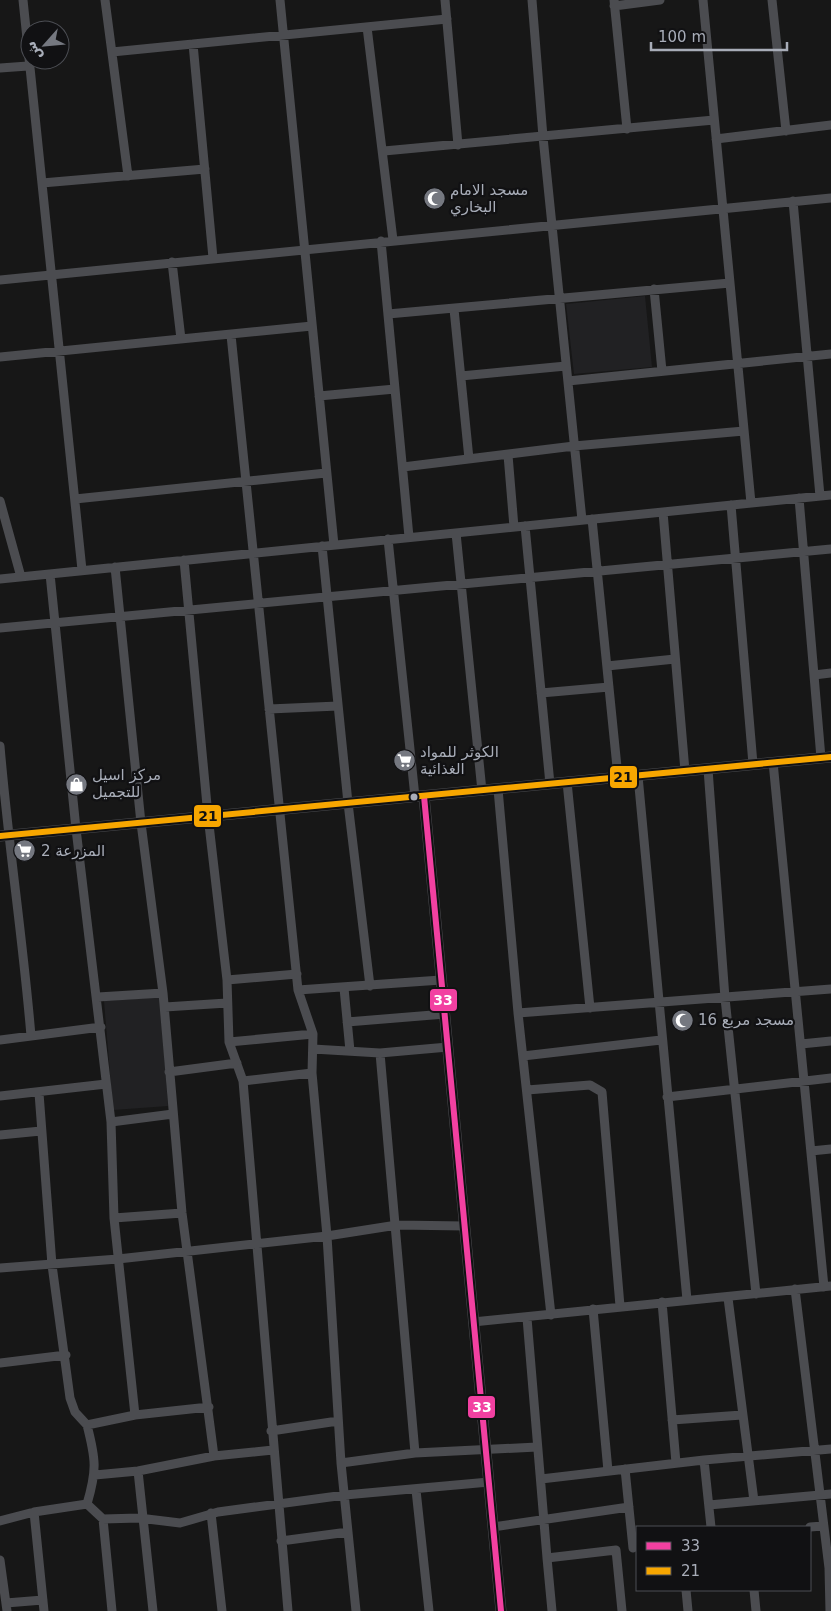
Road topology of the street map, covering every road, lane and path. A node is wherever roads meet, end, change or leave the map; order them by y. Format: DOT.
graph roads {
  1 [pos="23,0"];
  2 [pos="105,0"];
  3 [pos="280,0"];
  4 [pos="445,0"];
  5 [pos="532,0"];
  6 [pos="660,0"];
  7 [pos="703,0"];
  8 [pos="772,0"];
  9 [pos="614,3"];
  10 [pos="25,20"];
  11 [pos="447,20"];
  12 [pos="367,27"];
  13 [pos="284,37"];
  14 [pos="193,44"];
  15 [pos="112,52"];
  16 [pos="20,67"];
  17 [pos="0,68"];
  18 [pos="28,70"];
  19 [pos="714,120"];
  20 [pos="831,125"];
  21 [pos="627,129"];
  22 [pos="786,131"];
  23 [pos="543,138"];
  24 [pos="716,139"];
  25 [pos="458,145"];
  26 [pos="384,151"];
  27 [pos="205,169"];
  28 [pos="128,176"];
  29 [pos="42,183"];
  30 [pos="831,198"];
  31 [pos="792,201"];
  32 [pos="723,208"];
  33 [pos="553,224"];
  34 [pos="393,240"];
  35 [pos="381,241"];
  36 [pos="304,248"];
  37 [pos="213,258"];
  38 [pos="172,262"];
  39 [pos="51,275"];
  40 [pos="0,280"];
  41 [pos="730,283"];
  42 [pos="654,289"];
  43 [pos="559,298"];
  44 [pos="454,308"];
  45 [pos="388,314"];
  46 [pos="312,326"];
  47 [pos="231,335"];
  48 [pos="181,339"];
  49 [pos="59,351"];
  50 [pos="831,354"];
  51 [pos="809,356"];
  52 [pos="0,357"];
  53 [pos="738,364"];
  54 [pos="566,366"];
  55 [pos="662,371"];
  56 [pos="461,376"];
  57 [pos="568,381"];
  58 [pos="395,389"];
  59 [pos="319,396"];
  60 [pos="744,431"];
  61 [pos="574,446"];
  62 [pos="508,455"];
  63 [pos="469,459"];
  64 [pos="403,466"];
  65 [pos="326,473"];
  66 [pos="247,480"];
  67 [pos="831,495"];
  68 [pos="820,496"];
  69 [pos="799,498"];
  70 [pos="75,499"];
  71 [pos="0,501"];
  72 [pos="751,503"];
  73 [pos="731,505"];
  74 [pos="663,512"];
  75 [pos="587,519"];
  76 [pos="525,526"];
  77 [pos="514,527"];
  78 [pos="456,533"];
  79 [pos="409,537"];
  80 [pos="388,540"];
  81 [pos="334,545"];
  82 [pos="322,546"];
  83 [pos="831,549"];
  84 [pos="804,551"];
  85 [pos="254,553"];
  86 [pos="736,558"];
  87 [pos="184,560"];
  88 [pos="668,564"];
  89 [pos="115,567"];
  90 [pos="82,570"];
  91 [pos="597,571"];
  92 [pos="50,574"];
  93 [pos="21,577"];
  94 [pos="530,577"];
  95 [pos="0,579"];
  96 [pos="461,583"];
  97 [pos="394,589"];
  98 [pos="327,596"];
  99 [pos="258,602"];
  100 [pos="188,609"];
  101 [pos="120,616"];
  102 [pos="55,622"];
  103 [pos="0,628"];
  104 [pos="675,659"];
  105 [pos="607,666"];
  106 [pos="831,673"];
  107 [pos="814,675"];
  108 [pos="609,687"];
  109 [pos="541,693"];
  110 [pos="338,706"];
  111 [pos="269,709"];
  112 [pos="0,746"];
  113 [pos="826,757"];
  114 [pos="773,762"];
  115 [pos="753,764"];
  116 [pos="708,769"];
  117 [pos="685,771"];
  118 [pos="638,776"];
  119 [pos="618,777"];
  120 [pos="567,782"];
  121 [pos="550,784"];
  122 [pos="498,789"];
  123 [pos="482,790"];
  124 [pos="420,797"];
  125 [pos="348,803"];
  126 [pos="280,810"];
  127 [pos="208,816"];
  128 [pos="141,823"];
  129 [pos="76,829"];
  130 [pos="4,835"];
  131 [pos="297,974"];
  132 [pos="227,980"];
  133 [pos="441,980"];
  134 [pos="370,986"];
  135 [pos="344,988"];
  136 [pos="831,988"];
  137 [pos="298,990"];
  138 [pos="795,992"];
  139 [pos="163,993"];
  140 [pos="98,997"];
  141 [pos="725,998"];
  142 [pos="227,1003"];
  143 [pos="658,1004"];
  144 [pos="165,1007"];
  145 [pos="590,1008"];
  146 [pos="518,1013"];
  147 [pos="445,1014"];
  148 [pos="347,1022"];
  149 [pos="100,1027"];
  150 [pos="313,1034"];
  151 [pos="31,1036"];
  152 [pos="0,1040"];
  153 [pos="661,1040"];
  154 [pos="831,1041"];
  155 [pos="229,1042"];
  156 [pos="801,1044"];
  157 [pos="448,1047"];
  158 [pos="313,1049"];
  159 [pos="350,1050"];
  160 [pos="380,1053"];
  161 [pos="523,1056"];
  162 [pos="237,1063"];
  163 [pos="169,1072"];
  164 [pos="312,1073"];
  165 [pos="831,1078"];
  166 [pos="243,1081"];
  167 [pos="804,1081"];
  168 [pos="106,1084"];
  169 [pos="735,1088"];
  170 [pos="527,1090"];
  171 [pos="39,1093"];
  172 [pos="0,1096"];
  173 [pos="667,1097"];
  174 [pos="173,1114"];
  175 [pos="111,1122"];
  176 [pos="41,1131"];
  177 [pos="0,1135"];
  178 [pos="831,1148"];
  179 [pos="811,1151"];
  180 [pos="182,1213"];
  181 [pos="114,1218"];
  182 [pos="396,1225"];
  183 [pos="465,1226"];
  184 [pos="327,1236"];
  185 [pos="257,1242"];
  186 [pos="186,1251"];
  187 [pos="118,1259"];
  188 [pos="52,1265"];
  189 [pos="0,1268"];
  190 [pos="827,1287"];
  191 [pos="795,1289"];
  192 [pos="756,1294"];
  193 [pos="728,1298"];
  194 [pos="687,1300"];
  195 [pos="662,1302"];
  196 [pos="620,1306"];
  197 [pos="593,1309"];
  198 [pos="550,1315"];
  199 [pos="527,1318"];
  200 [pos="473,1322"];
  201 [pos="66,1355"];
  202 [pos="0,1363"];
  203 [pos="209,1407"];
  204 [pos="135,1415"];
  205 [pos="742,1415"];
  206 [pos="672,1420"];
  207 [pos="338,1421"];
  208 [pos="87,1425"];
  209 [pos="272,1431"];
  210 [pos="537,1447"];
  211 [pos="831,1449"];
  212 [pos="273,1450"];
  213 [pos="485,1450"];
  214 [pos="814,1450"];
  215 [pos="415,1453"];
  216 [pos="214,1456"];
  217 [pos="748,1457"];
  218 [pos="704,1460"];
  219 [pos="676,1463"];
  220 [pos="341,1464"];
  221 [pos="626,1469"];
  222 [pos="608,1470"];
  223 [pos="138,1471"];
  224 [pos="95,1475"];
  225 [pos="541,1479"];
  226 [pos="489,1482"];
  227 [pos="416,1490"];
  228 [pos="831,1494"];
  229 [pos="345,1495"];
  230 [pos="819,1495"];
  231 [pos="754,1501"];
  232 [pos="88,1504"];
  233 [pos="277,1505"];
  234 [pos="709,1505"];
  235 [pos="629,1507"];
  236 [pos="34,1512"];
  237 [pos="211,1514"];
  238 [pos="144,1518"];
  239 [pos="544,1518"];
  240 [pos="103,1519"];
  241 [pos="0,1521"];
  242 [pos="711,1526"];
  243 [pos="823,1526"];
  244 [pos="493,1527"];
  245 [pos="811,1527"];
  246 [pos="348,1532"];
  247 [pos="281,1542"];
  248 [pos="635,1547"];
  249 [pos="616,1550"];
  250 [pos="547,1558"];
  251 [pos="0,1560"];
  252 [pos="686,1591"];
  253 [pos="754,1591"];
  254 [pos="42,1600"];
  255 [pos="7,1607"];
  256 [pos="44,1611"];
  257 [pos="112,1611"];
  258 [pos="153,1611"];
  259 [pos="222,1611"];
  260 [pos="288,1611"];
  261 [pos="356,1611"];
  262 [pos="429,1611"];
  263 [pos="501,1611"];
  264 [pos="552,1611"];
  265 [pos="622,1611"];
  266 [pos="688,1611"];
  267 [pos="756,1611"];
  268 [pos="830,1611"];
  1 -- 10 [label="street"];
  2 -- 15 [label="street"];
  3 -- 13 [label="street"];
  4 -- 11 [label="street"];
  5 -- 23 [label="street"];
  6 -- 9 [label="street"];
  7 -- 19 [label="street"];
  8 -- 22 [label="street"];
  9 -- 21 [label="street"];
  11 -- 12 [label="street"];
  11 -- 25 [label="street"];
  12 -- 13 [label="street"];
  12 -- 26 [label="street"];
  13 -- 14 [label="street"];
  13 -- 36 [label="street"];
  14 -- 15 [label="street"];
  14 -- 27 [label="street"];
  15 -- 28 [label="street"];
  16 -- 17 [label="street"];
  18 -- 29 [label="street"];
  19 -- 21 [label="street"];
  19 -- 24 [label="street"];
  20 -- 22 [label="street"];
  21 -- 23 [label="street"];
  22 -- 24 [label="street"];
  23 -- 25 [label="street"];
  23 -- 33 [label="street"];
  24 -- 32 [label="street"];
  25 -- 26 [label="street"];
  26 -- 34 [label="street"];
  27 -- 28 [label="street"];
  27 -- 37 [label="street"];
  28 -- 29 [label="street"];
  29 -- 39 [label="street"];
  30 -- 31 [label="street"];
  31 -- 32 [label="street"];
  31 -- 51 [label="street"];
  32 -- 33 [label="street"];
  32 -- 41 [label="street"];
  33 -- 34 [label="street"];
  33 -- 43 [label="street"];
  34 -- 35 [label="street"];
  35 -- 36 [label="street"];
  35 -- 45 [label="street"];
  36 -- 37 [label="street"];
  36 -- 46 [label="street"];
  37 -- 38 [label="street"];
  38 -- 39 [label="street"];
  38 -- 48 [label="street"];
  39 -- 40 [label="street"];
  39 -- 49 [label="street"];
  41 -- 42 [label="street"];
  41 -- 53 [label="street"];
  42 -- 43 [label="street"];
  42 -- 55 [label="street"];
  43 -- 44 [label="street"];
  43 -- 54 [label="street"];
  44 -- 45 [label="street"];
  44 -- 56 [label="street"];
  45 -- 58 [label="street"];
  46 -- 47 [label="street"];
  46 -- 59 [label="street"];
  47 -- 48 [label="street"];
  47 -- 66 [label="street"];
  48 -- 49 [label="street"];
  49 -- 52 [label="street"];
  49 -- 70 [label="street"];
  50 -- 51 [label="street"];
  51 -- 53 [label="street"];
  51 -- 68 [label="street"];
  53 -- 55 [label="street"];
  53 -- 60 [label="street"];
  54 -- 56 [label="street"];
  54 -- 57 [label="street"];
  55 -- 57 [label="street"];
  56 -- 63 [label="street"];
  57 -- 61 [label="street"];
  58 -- 59 [label="street"];
  58 -- 64 [label="street"];
  59 -- 65 [label="street"];
  60 -- 61 [label="street"];
  60 -- 72 [label="street"];
  61 -- 62 [label="street"];
  61 -- 75 [label="street"];
  62 -- 63 [label="street"];
  62 -- 77 [label="street"];
  63 -- 64 [label="street"];
  64 -- 79 [label="street"];
  65 -- 66 [label="street"];
  65 -- 81 [label="street"];
  66 -- 70 [label="street"];
  66 -- 85 [label="street"];
  67 -- 68 [label="street"];
  68 -- 69 [label="street"];
  69 -- 72 [label="street"];
  69 -- 84 [label="street"];
  70 -- 90 [label="street"];
  71 -- 93 [label="street"];
  72 -- 73 [label="street"];
  73 -- 74 [label="street"];
  73 -- 86 [label="street"];
  74 -- 75 [label="street"];
  74 -- 88 [label="street"];
  75 -- 76 [label="street"];
  75 -- 91 [label="street"];
  76 -- 77 [label="street"];
  76 -- 94 [label="street"];
  77 -- 78 [label="street"];
  78 -- 79 [label="street"];
  78 -- 96 [label="street"];
  79 -- 80 [label="street"];
  80 -- 81 [label="street"];
  80 -- 97 [label="street"];
  81 -- 82 [label="street"];
  82 -- 85 [label="street"];
  82 -- 98 [label="street"];
  83 -- 84 [label="street"];
  84 -- 86 [label="street"];
  84 -- 107 [label="street"];
  85 -- 87 [label="street"];
  85 -- 99 [label="street"];
  86 -- 88 [label="street"];
  86 -- 115 [label="street"];
  87 -- 89 [label="street"];
  87 -- 100 [label="street"];
  88 -- 91 [label="street"];
  88 -- 104 [label="street"];
  89 -- 90 [label="street"];
  89 -- 101 [label="street"];
  90 -- 92 [label="street"];
  91 -- 94 [label="street"];
  91 -- 105 [label="street"];
  92 -- 93 [label="street"];
  92 -- 102 [label="street"];
  93 -- 95 [label="street"];
  94 -- 96 [label="street"];
  94 -- 109 [label="street"];
  96 -- 97 [label="street"];
  96 -- 123 [label="street"];
  97 -- 98 [label="street"];
  97 -- 124 [label="street"];
  98 -- 99 [label="street"];
  98 -- 110 [label="street"];
  99 -- 100 [label="street"];
  99 -- 111 [label="street"];
  100 -- 101 [label="street"];
  100 -- 127 [label="street"];
  101 -- 102 [label="street"];
  101 -- 128 [label="street"];
  102 -- 103 [label="street"];
  102 -- 129 [label="street"];
  104 -- 105 [label="street"];
  104 -- 117 [label="street"];
  105 -- 108 [label="street"];
  106 -- 107 [label="street"];
  107 -- 113 [label="street"];
  108 -- 109 [label="street"];
  108 -- 119 [label="street"];
  109 -- 121 [label="street"];
  110 -- 111 [label="street"];
  110 -- 125 [label="street"];
  111 -- 126 [label="street"];
  112 -- 130 [label="street"];
  113 -- 114 [label="street"];
  114 -- 115 [label="street"];
  114 -- 138 [label="street"];
  115 -- 116 [label="street"];
  116 -- 117 [label="street"];
  116 -- 141 [label="street"];
  117 -- 118 [label="street"];
  118 -- 119 [label="street"];
  118 -- 143 [label="street"];
  119 -- 120 [label="street"];
  120 -- 121 [label="street"];
  120 -- 145 [label="street"];
  121 -- 122 [label="street"];
  122 -- 123 [label="street"];
  122 -- 146 [label="street"];
  123 -- 124 [label="street"];
  124 -- 125 [label="street"];
  124 -- 133 [label="street"];
  125 -- 126 [label="street"];
  125 -- 134 [label="street"];
  126 -- 127 [label="street"];
  126 -- 131 [label="street"];
  127 -- 128 [label="street"];
  127 -- 132 [label="street"];
  128 -- 129 [label="street"];
  128 -- 139 [label="street"];
  129 -- 130 [label="street"];
  129 -- 140 [label="street"];
  130 -- 151 [label="street"];
  131 -- 132 [label="street"];
  131 -- 137 [label="street"];
  132 -- 142 [label="street"];
  133 -- 134 [label="street"];
  133 -- 147 [label="street"];
  134 -- 135 [label="street"];
  135 -- 137 [label="street"];
  135 -- 148 [label="street"];
  136 -- 138 [label="street"];
  137 -- 150 [label="street"];
  138 -- 141 [label="street"];
  138 -- 156 [label="street"];
  139 -- 140 [label="street"];
  139 -- 144 [label="street"];
  140 -- 149 [label="street"];
  141 -- 143 [label="street"];
  141 -- 169 [label="street"];
  142 -- 144 [label="street"];
  142 -- 155 [label="street"];
  143 -- 145 [label="street"];
  143 -- 153 [label="street"];
  144 -- 163 [label="street"];
  145 -- 146 [label="street"];
  146 -- 161 [label="street"];
  147 -- 148 [label="street"];
  147 -- 157 [label="street"];
  148 -- 159 [label="street"];
  149 -- 151 [label="street"];
  149 -- 168 [label="street"];
  150 -- 155 [label="street"];
  150 -- 158 [label="street"];
  151 -- 152 [label="street"];
  153 -- 161 [label="street"];
  153 -- 173 [label="street"];
  154 -- 156 [label="street"];
  155 -- 162 [label="street"];
  156 -- 167 [label="street"];
  157 -- 160 [label="street"];
  157 -- 183 [label="street"];
  158 -- 159 [label="street"];
  158 -- 164 [label="street"];
  159 -- 160 [label="street"];
  160 -- 182 [label="street"];
  161 -- 170 [label="street"];
  162 -- 163 [label="street"];
  162 -- 166 [label="street"];
  163 -- 174 [label="street"];
  164 -- 166 [label="street"];
  164 -- 184 [label="street"];
  165 -- 167 [label="street"];
  166 -- 185 [label="street"];
  167 -- 169 [label="street"];
  167 -- 179 [label="street"];
  168 -- 171 [label="street"];
  168 -- 175 [label="street"];
  169 -- 173 [label="street"];
  169 -- 192 [label="street"];
  170 -- 196 [label="street"];
  170 -- 198 [label="street"];
  171 -- 172 [label="street"];
  171 -- 176 [label="street"];
  173 -- 194 [label="street"];
  174 -- 175 [label="street"];
  174 -- 180 [label="street"];
  175 -- 181 [label="street"];
  176 -- 177 [label="street"];
  176 -- 188 [label="street"];
  178 -- 179 [label="street"];
  179 -- 190 [label="street"];
  180 -- 181 [label="street"];
  180 -- 186 [label="street"];
  181 -- 187 [label="street"];
  182 -- 183 [label="street"];
  182 -- 184 [label="street"];
  182 -- 215 [label="street"];
  183 -- 200 [label="street"];
  184 -- 185 [label="street"];
  184 -- 207 [label="street"];
  185 -- 186 [label="street"];
  185 -- 209 [label="street"];
  186 -- 187 [label="street"];
  186 -- 203 [label="street"];
  187 -- 188 [label="street"];
  187 -- 204 [label="street"];
  188 -- 189 [label="street"];
  188 -- 201 [label="street"];
  190 -- 191 [label="street"];
  191 -- 192 [label="street"];
  191 -- 214 [label="street"];
  192 -- 193 [label="street"];
  193 -- 194 [label="street"];
  193 -- 205 [label="street"];
  194 -- 195 [label="street"];
  195 -- 196 [label="street"];
  195 -- 206 [label="street"];
  196 -- 197 [label="street"];
  197 -- 198 [label="street"];
  197 -- 222 [label="street"];
  198 -- 199 [label="street"];
  199 -- 200 [label="street"];
  199 -- 210 [label="street"];
  200 -- 213 [label="street"];
  201 -- 202 [label="street"];
  201 -- 208 [label="street"];
  203 -- 204 [label="street"];
  203 -- 216 [label="street"];
  204 -- 208 [label="street"];
  205 -- 206 [label="street"];
  205 -- 217 [label="street"];
  206 -- 219 [label="street"];
  207 -- 209 [label="street"];
  207 -- 220 [label="street"];
  208 -- 224 [label="street"];
  209 -- 212 [label="street"];
  210 -- 213 [label="street"];
  210 -- 225 [label="street"];
  211 -- 214 [label="street"];
  212 -- 216 [label="street"];
  212 -- 233 [label="street"];
  213 -- 215 [label="street"];
  213 -- 226 [label="street"];
  214 -- 217 [label="street"];
  214 -- 230 [label="street"];
  215 -- 220 [label="street"];
  216 -- 223 [label="street"];
  217 -- 218 [label="street"];
  217 -- 231 [label="street"];
  218 -- 219 [label="street"];
  218 -- 234 [label="street"];
  219 -- 221 [label="street"];
  220 -- 229 [label="street"];
  221 -- 222 [label="street"];
  221 -- 235 [label="street"];
  222 -- 225 [label="street"];
  223 -- 224 [label="street"];
  223 -- 238 [label="street"];
  224 -- 232 [label="street"];
  225 -- 239 [label="street"];
  226 -- 227 [label="street"];
  226 -- 244 [label="street"];
  227 -- 229 [label="street"];
  227 -- 262 [label="street"];
  228 -- 230 [label="street"];
  229 -- 233 [label="street"];
  229 -- 246 [label="street"];
  230 -- 231 [label="street"];
  230 -- 243 [label="street"];
  231 -- 234 [label="street"];
  232 -- 236 [label="street"];
  232 -- 240 [label="street"];
  233 -- 237 [label="street"];
  233 -- 247 [label="street"];
  234 -- 242 [label="street"];
  235 -- 239 [label="street"];
  235 -- 248 [label="street"];
  236 -- 241 [label="street"];
  236 -- 254 [label="street"];
  237 -- 238 [label="street"];
  237 -- 259 [label="street"];
  238 -- 240 [label="street"];
  238 -- 258 [label="street"];
  239 -- 244 [label="street"];
  239 -- 250 [label="street"];
  240 -- 257 [label="street"];
  243 -- 245 [label="street"];
  243 -- 268 [label="street"];
  244 -- 263 [label="street"];
  246 -- 247 [label="street"];
  246 -- 261 [label="street"];
  247 -- 260 [label="street"];
  248 -- 249 [label="street"];
  249 -- 250 [label="street"];
  249 -- 265 [label="street"];
  250 -- 264 [label="street"];
  251 -- 255 [label="street"];
  252 -- 266 [label="street"];
  253 -- 267 [label="street"];
  254 -- 255 [label="street"];
  254 -- 256 [label="street"];
}
